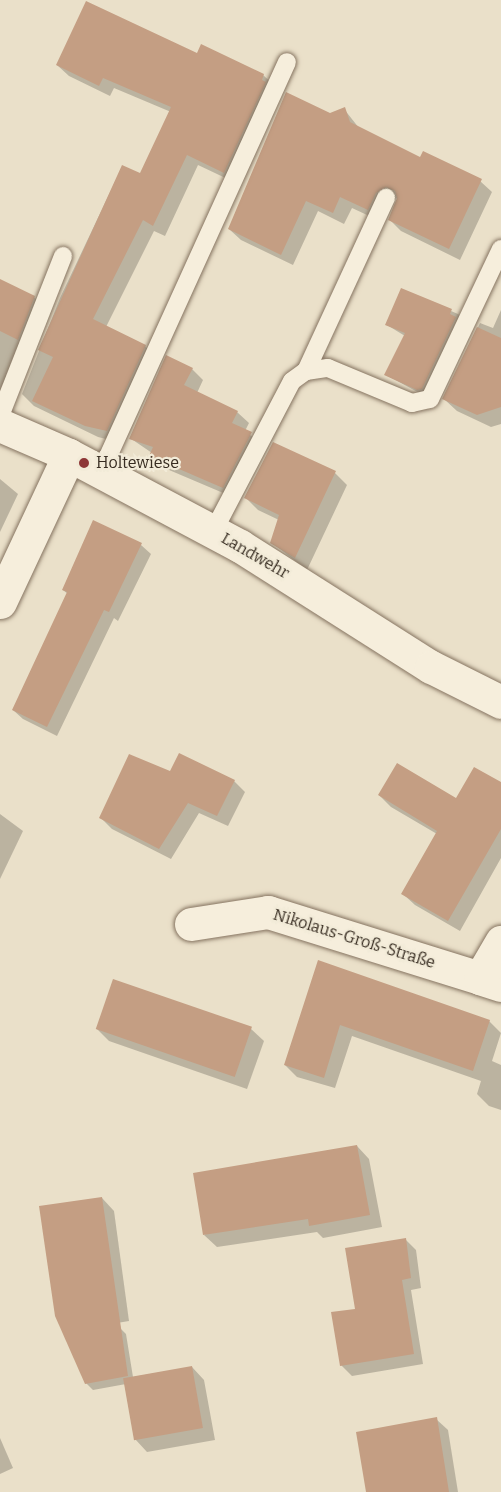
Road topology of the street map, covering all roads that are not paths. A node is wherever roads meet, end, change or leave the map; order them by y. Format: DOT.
graph roads {
  1 [pos="288,62"];
  2 [pos="386,198"];
  3 [pos="501,249"];
  4 [pos="63,256"];
  5 [pos="306,370"];
  6 [pos="0,416"];
  7 [pos="0,425"];
  8 [pos="69,455"];
  9 [pos="101,472"];
  10 [pos="213,532"];
  11 [pos="0,602"];
  12 [pos="501,702"];
  13 [pos="191,924"];
  14 [pos="501,942"];
  15 [pos="490,982"];
  1 -- 9 [label="lane"];
  2 -- 5 [label="lane"];
  3 -- 5 [label="lane"];
  4 -- 6 [label="lane"];
  5 -- 10 [label="lane"];
  7 -- 8 [label="street, Landwehr"];
  8 -- 9 [label="street, Landwehr"];
  8 -- 11 [label="street"];
  9 -- 10 [label="street, Landwehr"];
  10 -- 12 [label="street, Landwehr"];
  13 -- 15 [label="street, Nikolaus-Groß-Straße"];
  14 -- 15 [label="street, Nikolaus-Groß-Straße"];
}
